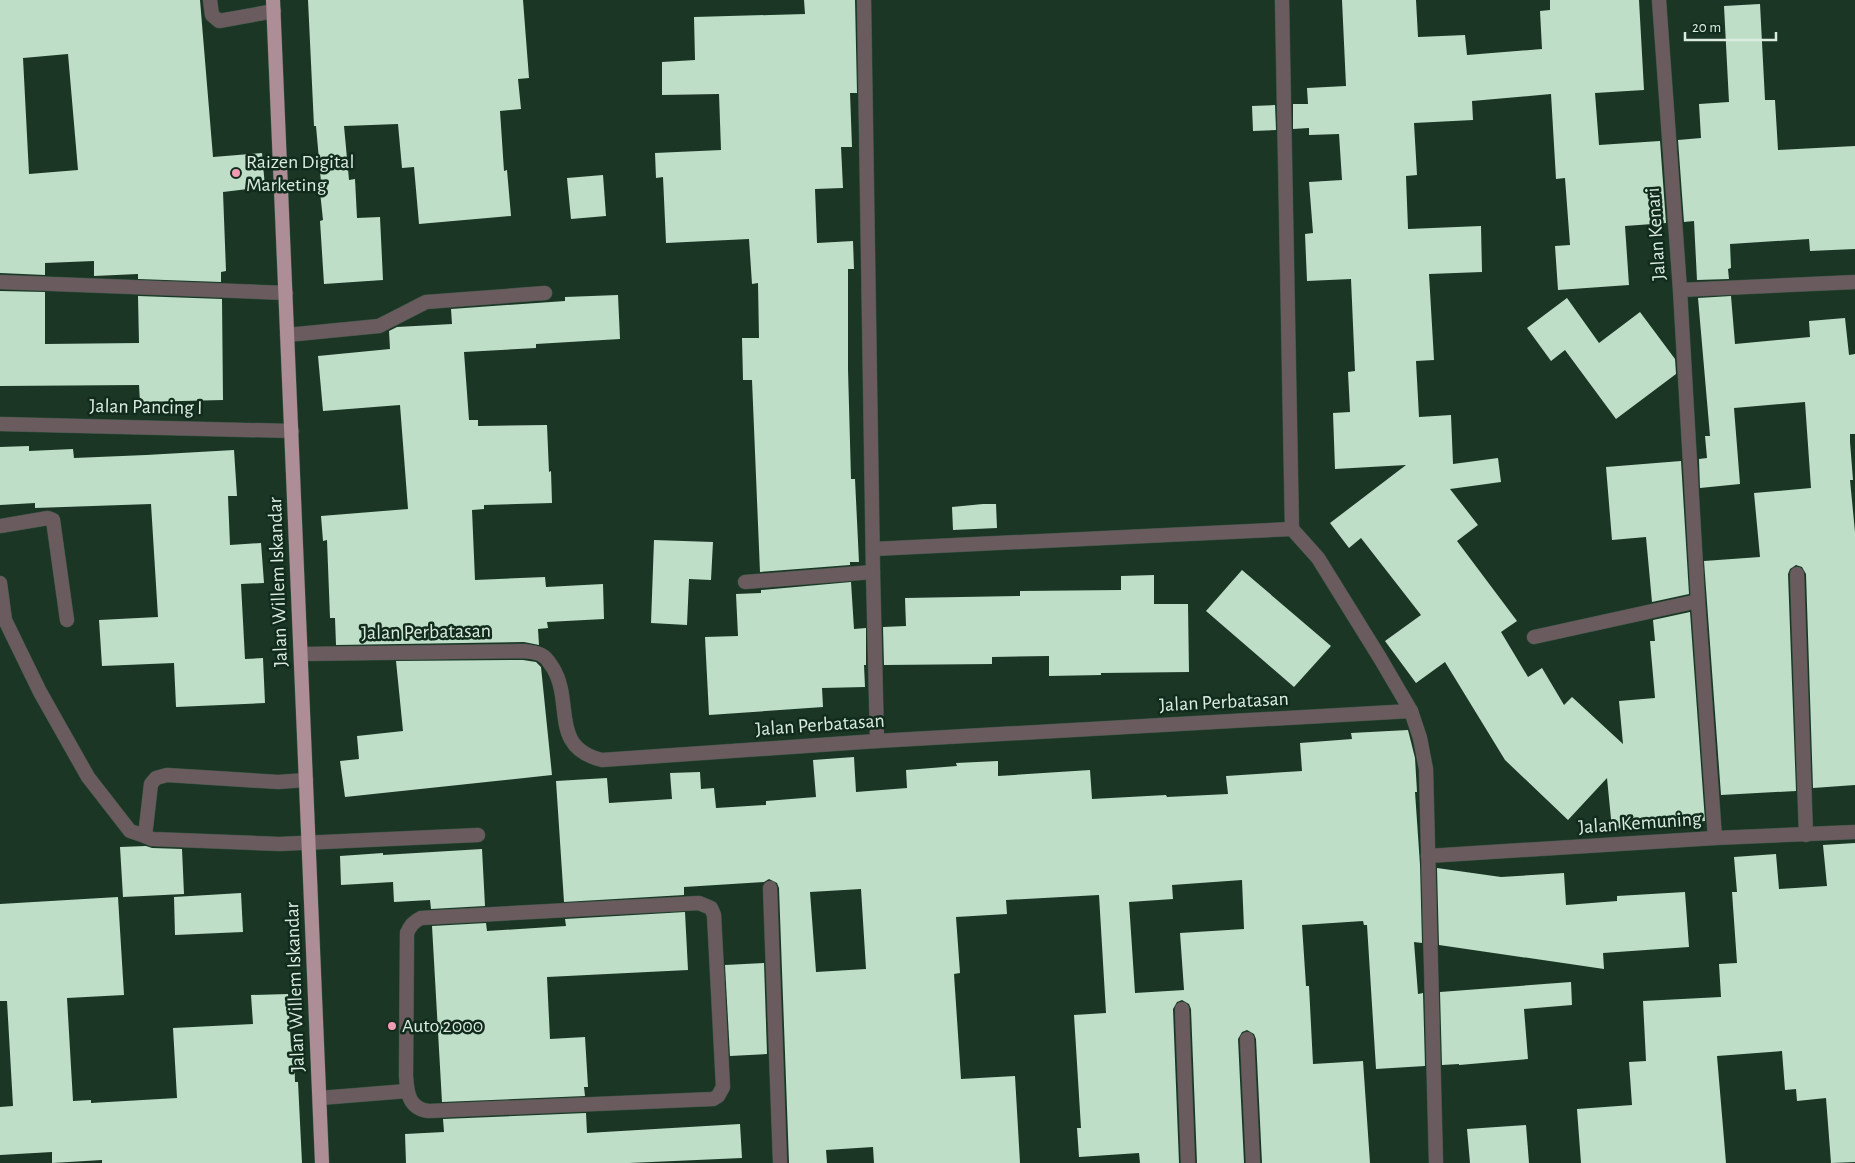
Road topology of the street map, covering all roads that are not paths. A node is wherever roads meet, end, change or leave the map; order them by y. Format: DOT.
graph roads {
  1 [pos="210,0"];
  2 [pos="864,0"];
  3 [pos="1282,0"];
  4 [pos="1659,0"];
  5 [pos="274,5"];
  6 [pos="0,282"];
  7 [pos="1855,282"];
  8 [pos="1680,290"];
  9 [pos="286,292"];
  10 [pos="545,293"];
  11 [pos="287,336"];
  12 [pos="0,424"];
  13 [pos="292,431"];
  14 [pos="0,526"];
  15 [pos="1292,529"];
  16 [pos="873,549"];
  17 [pos="872,572"];
  18 [pos="1797,574"];
  19 [pos="745,582"];
  20 [pos="0,583"];
  21 [pos="1698,601"];
  22 [pos="68,620"];
  23 [pos="1534,637"];
  24 [pos="301,654"];
  25 [pos="1411,711"];
  26 [pos="877,741"];
  27 [pos="306,780"];
  28 [pos="1855,832"];
  29 [pos="478,835"];
  30 [pos="1806,835"];
  31 [pos="146,836"];
  32 [pos="1715,838"];
  33 [pos="309,842"];
  34 [pos="1428,856"];
  35 [pos="770,888"];
  36 [pos="1182,1010"];
  37 [pos="1247,1039"];
  38 [pos="407,1091"];
  39 [pos="320,1098"];
  40 [pos="322,1163"];
  41 [pos="780,1163"];
  42 [pos="1188,1163"];
  43 [pos="1254,1163"];
  44 [pos="1436,1163"];
  1 -- 5 [label="street"];
  2 -- 16 [label="street"];
  3 -- 15 [label="street"];
  4 -- 8 [label="street, Jalan Kenari"];
  5 -- 9 [label="highway, Jalan Willem Iskandar"];
  6 -- 9 [label="street"];
  7 -- 8 [label="street, Jalan Kenari"];
  8 -- 21 [label="street"];
  9 -- 11 [label="highway, Jalan Willem Iskandar"];
  10 -- 11 [label="street"];
  11 -- 13 [label="highway, Jalan Willem Iskandar"];
  12 -- 13 [label="street, Jalan Pancing I"];
  13 -- 24 [label="highway, Jalan Willem Iskandar"];
  14 -- 22 [label="street"];
  15 -- 16 [label="street"];
  15 -- 25 [label="street"];
  16 -- 17 [label="street"];
  17 -- 19 [label="street"];
  17 -- 26 [label="street"];
  18 -- 30 [label="street"];
  20 -- 31 [label="street"];
  21 -- 23 [label="street"];
  21 -- 32 [label="street"];
  24 -- 26 [label="street, Jalan Perbatasan"];
  24 -- 27 [label="highway, Jalan Willem Iskandar"];
  25 -- 26 [label="street, Jalan Perbatasan"];
  25 -- 34 [label="street"];
  27 -- 31 [label="street"];
  27 -- 33 [label="highway, Jalan Willem Iskandar"];
  28 -- 30 [label="street, Jalan Kemuning"];
  29 -- 33 [label="street"];
  30 -- 32 [label="street, Jalan Kemuning"];
  31 -- 33 [label="street"];
  32 -- 34 [label="street, Jalan Kemuning"];
  33 -- 39 [label="highway, Jalan Willem Iskandar"];
  34 -- 44 [label="street"];
  35 -- 41 [label="street"];
  36 -- 42 [label="street"];
  37 -- 43 [label="street"];
  38 -- 38 [label="street"];
  38 -- 39 [label="street"];
  39 -- 40 [label="highway, Jalan Willem Iskandar"];
}
